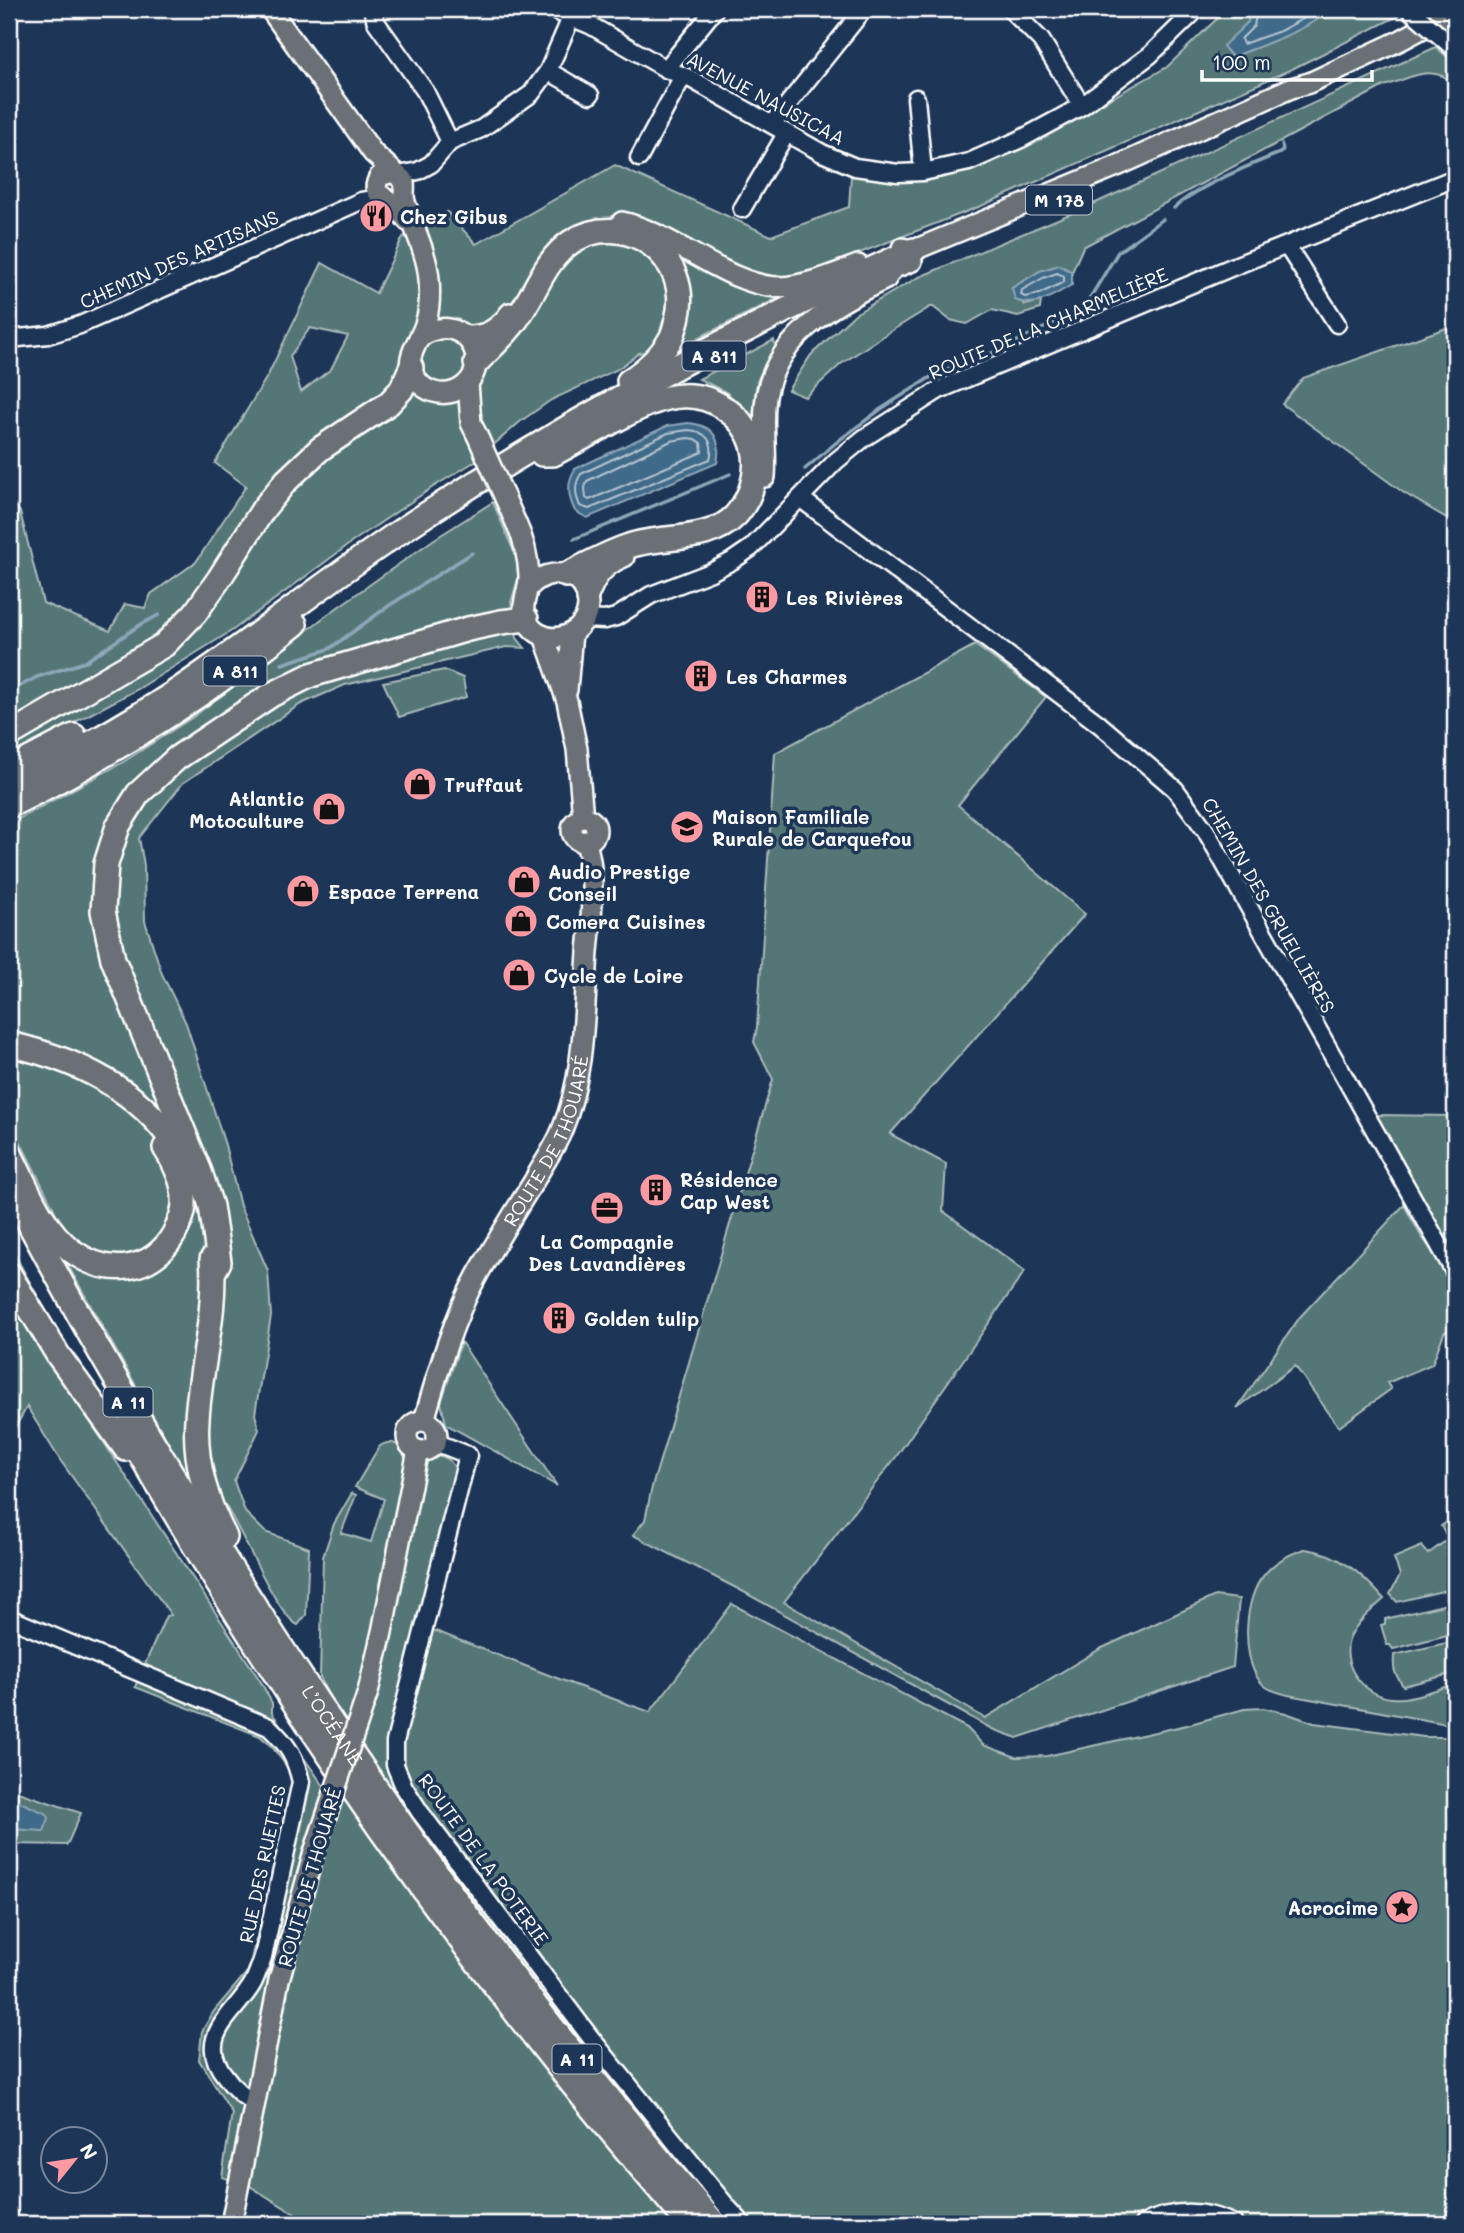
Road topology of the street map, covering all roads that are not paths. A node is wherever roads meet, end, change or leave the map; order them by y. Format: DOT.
graph roads {
  1 [pos="270,9"];
  2 [pos="372,9"];
  3 [pos="551,9"];
  4 [pos="715,9"];
  5 [pos="864,9"];
  6 [pos="1197,9"];
  7 [pos="1409,9"];
  8 [pos="1017,10"];
  9 [pos="1455,11"];
  10 [pos="573,13"];
  11 [pos="1455,49"];
  12 [pos="666,69"];
  13 [pos="548,71"];
  14 [pos="682,76"];
  15 [pos="1309,83"];
  16 [pos="590,95"];
  17 [pos="916,98"];
  18 [pos="1082,106"];
  19 [pos="772,124"];
  20 [pos="786,134"];
  21 [pos="450,142"];
  22 [pos="639,158"];
  23 [pos="923,172"];
  24 [pos="1455,178"];
  25 [pos="394,184"];
  26 [pos="742,209"];
  27 [pos="1287,246"];
  28 [pos="914,250"];
  29 [pos="892,270"];
  30 [pos="430,281"];
  31 [pos="1337,324"];
  32 [pos="461,333"];
  33 [pos="419,338"];
  34 [pos="9,339"];
  35 [pos="411,368"];
  36 [pos="472,373"];
  37 [pos="445,394"];
  38 [pos="596,410"];
  39 [pos="474,429"];
  40 [pos="542,454"];
  41 [pos="800,498"];
  42 [pos="526,544"];
  43 [pos="563,574"];
  44 [pos="529,587"];
  45 [pos="587,599"];
  46 [pos="526,619"];
  47 [pos="579,626"];
  48 [pos="544,636"];
  49 [pos="242,645"];
  50 [pos="567,701"];
  51 [pos="9,735"];
  52 [pos="9,770"];
  53 [pos="9,788"];
  54 [pos="9,807"];
  55 [pos="9,1044"];
  56 [pos="9,1054"];
  57 [pos="9,1152"];
  58 [pos="9,1185"];
  59 [pos="9,1217"];
  60 [pos="214,1273"];
  61 [pos="1455,1273"];
  62 [pos="9,1274"];
  63 [pos="426,1446"];
  64 [pos="153,1476"];
  65 [pos="259,1612"];
  66 [pos="9,1618"];
  67 [pos="255,2102"];
  68 [pos="231,2224"];
  69 [pos="689,2224"];
  70 [pos="715,2224"];
  71 [pos="743,2224"];
  72 [pos="1143,2224"];
  73 [pos="1234,2224"];
  1 -- 25 [label="main road"];
  2 -- 21 [label="street"];
  3 -- 10 [label="street, AVENUE NAUSICAA"];
  4 -- 12 [label="street"];
  5 -- 19 [label="street"];
  6 -- 18 [label="street, AVENUE NAUSICAA"];
  7 -- 11 [label="street, bridge"];
  8 -- 18 [label="street"];
  9 -- 15 [label="main road, M 178"];
  10 -- 12 [label="street, AVENUE NAUSICAA"];
  10 -- 13 [label="street"];
  12 -- 14 [label="street, AVENUE NAUSICAA"];
  13 -- 16 [label="street"];
  13 -- 21 [label="street"];
  14 -- 19 [label="street, AVENUE NAUSICAA"];
  14 -- 22 [label="street"];
  15 -- 28 [label="main road, M 178"];
  15 -- 29 [label="main road, M 178"];
  17 -- 23 [label="street"];
  18 -- 23 [label="street, AVENUE NAUSICAA"];
  19 -- 20 [label="street, AVENUE NAUSICAA"];
  20 -- 23 [label="street, AVENUE NAUSICAA"];
  20 -- 26 [label="street"];
  21 -- 25 [label="street, CHEMIN DES ARTISANS"];
  24 -- 27 [label="street, ROUTE DE LA CHARMELIÈRE"];
  25 -- 30 [label="main road"];
  25 -- 34 [label="street, CHEMIN DES ARTISANS"];
  27 -- 31 [label="street"];
  27 -- 41 [label="street, ROUTE DE LA CHARMELIÈRE"];
  28 -- 32 [label="main road"];
  28 -- 38 [label="highway, A 811"];
  29 -- 40 [label="highway, A 811"];
  29 -- 45 [label="main road"];
  30 -- 32 [label="main road"];
  30 -- 33 [label="main road"];
  32 -- 33 [label="main road"];
  32 -- 36 [label="main road"];
  33 -- 35 [label="main road"];
  35 -- 37 [label="main road"];
  35 -- 51 [label="highway"];
  36 -- 37 [label="main road"];
  36 -- 38 [label="highway"];
  36 -- 39 [label="main road"];
  37 -- 39 [label="main road"];
  38 -- 49 [label="highway, A 811"];
  39 -- 42 [label="main road, bridge"];
  40 -- 43 [label="highway"];
  40 -- 54 [label="highway, A 811"];
  41 -- 47 [label="street, ROUTE DE LA CHARMELIÈRE"];
  41 -- 61 [label="street, CHEMIN DES GRUELLIÈRES"];
  42 -- 43 [label="main road"];
  42 -- 44 [label="main road"];
  43 -- 44 [label="main road"];
  43 -- 45 [label="main road"];
  44 -- 46 [label="main road"];
  45 -- 47 [label="main road"];
  46 -- 48 [label="main road"];
  46 -- 60 [label="highway"];
  47 -- 48 [label="main road"];
  47 -- 50 [label="main road"];
  48 -- 50 [label="main road"];
  49 -- 52 [label="highway"];
  49 -- 53 [label="highway, A 811"];
  50 -- 63 [label="main road, ROUTE DE THOUARÉ"];
  55 -- 60 [label="highway"];
  56 -- 57 [label="highway"];
  58 -- 65 [label="highway, L’OCÉANE / A 11"];
  59 -- 64 [label="highway, L’OCÉANE / A 11"];
  60 -- 65 [label="highway"];
  62 -- 64 [label="highway"];
  63 -- 67 [label="main road, ROUTE DE THOUARÉ, bridge"];
  63 -- 71 [label="street, ROUTE DE LA POTERIE"];
  64 -- 69 [label="highway, L’OCÉANE / A 11"];
  65 -- 70 [label="highway, L’OCÉANE / A 11"];
  66 -- 67 [label="street, RUE DES RUETTES"];
  67 -- 68 [label="main road, ROUTE DE THOUARÉ"];
  72 -- 73 [label="street"];
}
